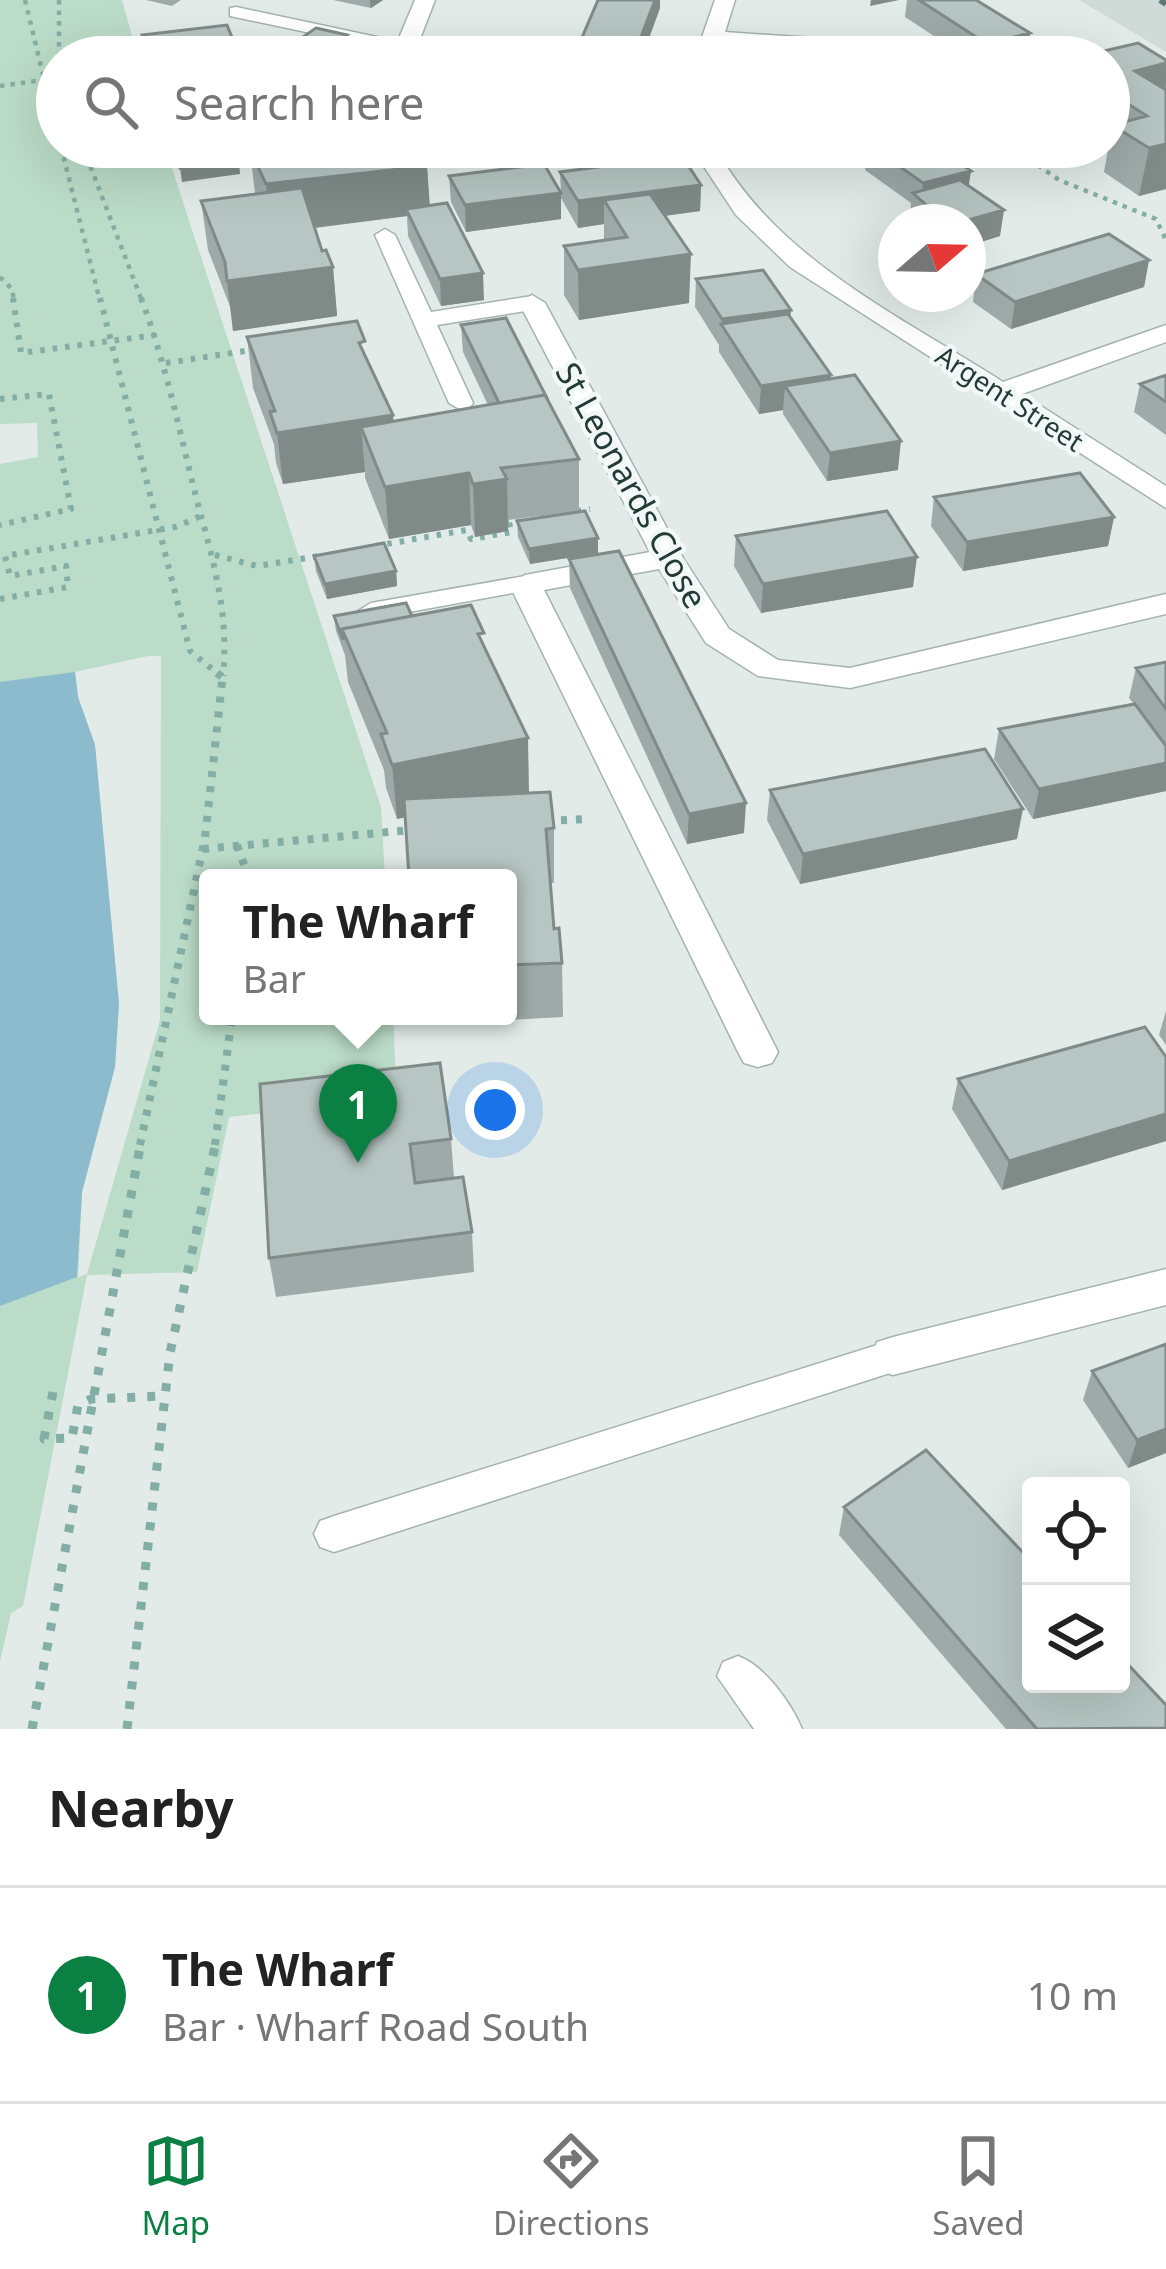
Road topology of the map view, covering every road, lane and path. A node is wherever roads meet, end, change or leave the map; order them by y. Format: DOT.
graph roads {
  1 [pos="25,0"];
  2 [pos="58,0"];
  3 [pos="425,0"];
  4 [pos="725,0"];
  5 [pos="236,12"];
  6 [pos="59,36"];
  7 [pos="337,36"];
  8 [pos="410,36"];
  9 [pos="712,36"];
  10 [pos="36,49"];
  11 [pos="36,81"];
  12 [pos="0,86"];
  13 [pos="67,168"];
  14 [pos="91,168"];
  15 [pos="714,168"];
  16 [pos="1042,168"];
  17 [pos="1166,217"];
  18 [pos="1156,219"];
  19 [pos="386,235"];
  20 [pos="1166,240"];
  21 [pos="0,278"];
  22 [pos="532,303"];
  23 [pos="424,320"];
  24 [pos="1166,333"];
  25 [pos="155,335"];
  26 [pos="113,340"];
  27 [pos="260,349"];
  28 [pos="166,363"];
  29 [pos="1000,392"];
  30 [pos="0,399"];
  31 [pos="461,403"];
  32 [pos="1166,499"];
  33 [pos="638,501"];
  34 [pos="201,516"];
  35 [pos="0,525"];
  36 [pos="159,530"];
  37 [pos="374,546"];
  38 [pos="327,554"];
  39 [pos="215,555"];
  40 [pos="668,558"];
  41 [pos="525,584"];
  42 [pos="0,598"];
  43 [pos="1166,604"];
  44 [pos="345,615"];
  45 [pos="224,678"];
  46 [pos="640,815"];
  47 [pos="545,821"];
  48 [pos="427,829"];
  49 [pos="237,845"];
  50 [pos="203,849"];
  51 [pos="246,869"];
  52 [pos="231,1025"];
  53 [pos="758,1052"];
  54 [pos="1166,1287"];
  55 [pos="893,1356"];
  56 [pos="53,1392"];
  57 [pos="164,1396"];
  58 [pos="91,1399"];
  59 [pos="334,1534"];
  60 [pos="738,1676"];
  61 [pos="32,1729"];
  62 [pos="128,1729"];
  63 [pos="781,1729"];
  1 -- 10 [label="path"];
  2 -- 6 [label="path"];
  3 -- 8 [label="street"];
  4 -- 9 [label="street"];
  5 -- 7 [label="lane"];
  11 -- 12 [label="path"];
  13 -- 26 [label="path"];
  14 -- 25 [label="path"];
  15 -- 29 [label="street, Argent Street"];
  16 -- 18 [label="path"];
  17 -- 18 [label="path"];
  18 -- 20 [label="path"];
  19 -- 23 [label="lane"];
  21 -- 26 [label="path"];
  22 -- 23 [label="lane"];
  22 -- 33 [label="street, St Leonards Close"];
  23 -- 31 [label="lane"];
  24 -- 29 [label="street"];
  25 -- 26 [label="path"];
  25 -- 28 [label="path"];
  26 -- 36 [label="path"];
  27 -- 28 [label="path"];
  28 -- 34 [label="path"];
  29 -- 32 [label="street, Argent Street"];
  30 -- 35 [label="path"];
  33 -- 37 [label="path"];
  33 -- 40 [label="street, St Leonards Close"];
  34 -- 36 [label="path"];
  34 -- 39 [label="path"];
  36 -- 42 [label="path"];
  36 -- 45 [label="path"];
  38 -- 39 [label="path"];
  39 -- 45 [label="path"];
  40 -- 41 [label="street"];
  40 -- 43 [label="street, St Leonards Close"];
  41 -- 44 [label="lane"];
  41 -- 46 [label="street"];
  45 -- 50 [label="path"];
  46 -- 47 [label="path"];
  46 -- 53 [label="street"];
  48 -- 49 [label="path"];
  49 -- 50 [label="path"];
  49 -- 51 [label="path"];
  50 -- 58 [label="path"];
  52 -- 57 [label="path"];
  54 -- 55 [label="street"];
  55 -- 59 [label="lane"];
  56 -- 58 [label="path"];
  57 -- 58 [label="path"];
  57 -- 62 [label="path"];
  58 -- 61 [label="path"];
  60 -- 63 [label="lane"];
}
